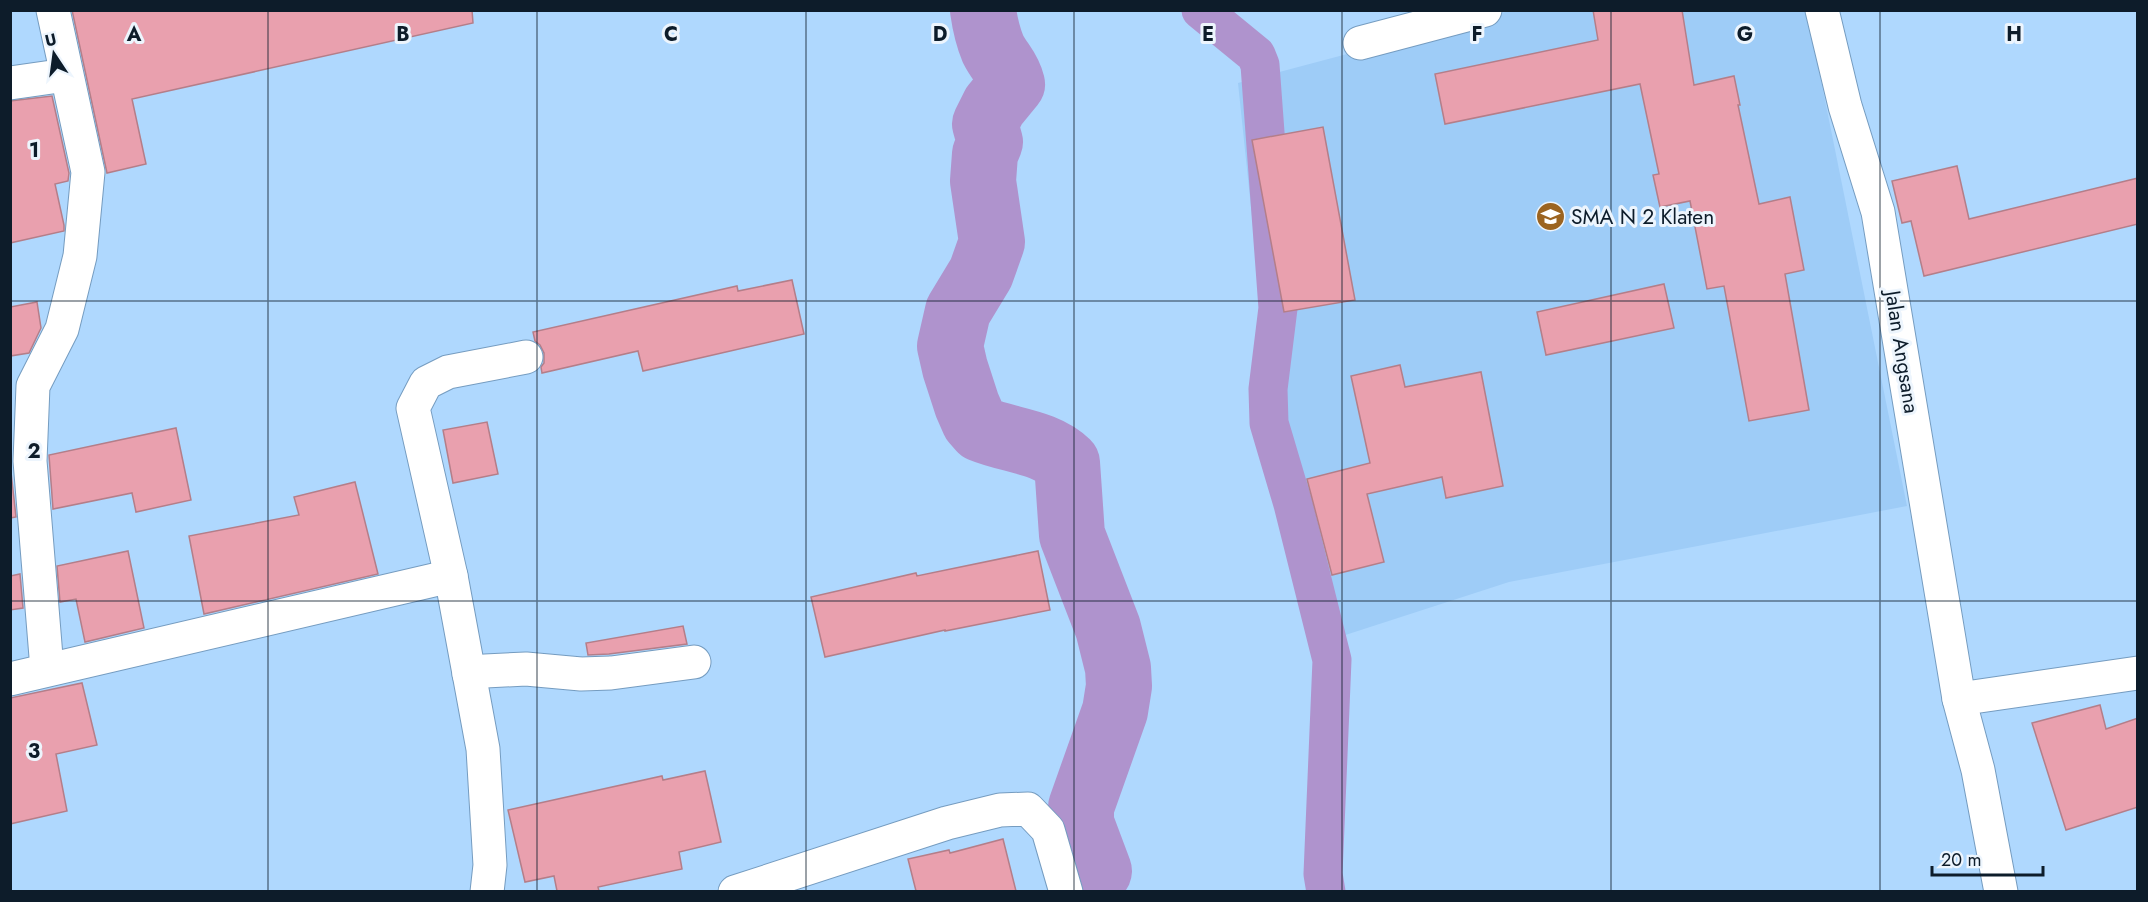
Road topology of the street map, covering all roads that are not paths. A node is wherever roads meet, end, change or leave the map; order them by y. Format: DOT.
graph roads {
  1 [pos="53,10"];
  2 [pos="1485,10"];
  3 [pos="1822,10"];
  4 [pos="1360,43"];
  5 [pos="66,75"];
  6 [pos="10,83"];
  7 [pos="526,357"];
  8 [pos="22,388"];
  9 [pos="451,576"];
  10 [pos="694,662"];
  11 [pos="47,669"];
  12 [pos="2138,673"];
  13 [pos="470,674"];
  14 [pos="10,679"];
  15 [pos="1959,699"];
  16 [pos="487,891"];
  17 [pos="735,891"];
  18 [pos="1066,891"];
  19 [pos="2001,891"];
  1 -- 5 [label="street"];
  2 -- 4 [label="street"];
  3 -- 15 [label="street, Jalan Angsana"];
  5 -- 6 [label="street"];
  5 -- 8 [label="street"];
  7 -- 9 [label="street"];
  8 -- 11 [label="street"];
  9 -- 11 [label="street"];
  9 -- 13 [label="street"];
  10 -- 13 [label="street"];
  11 -- 14 [label="street"];
  12 -- 15 [label="street"];
  13 -- 16 [label="street"];
  15 -- 19 [label="street, Jalan Angsana"];
  17 -- 18 [label="street"];
}
